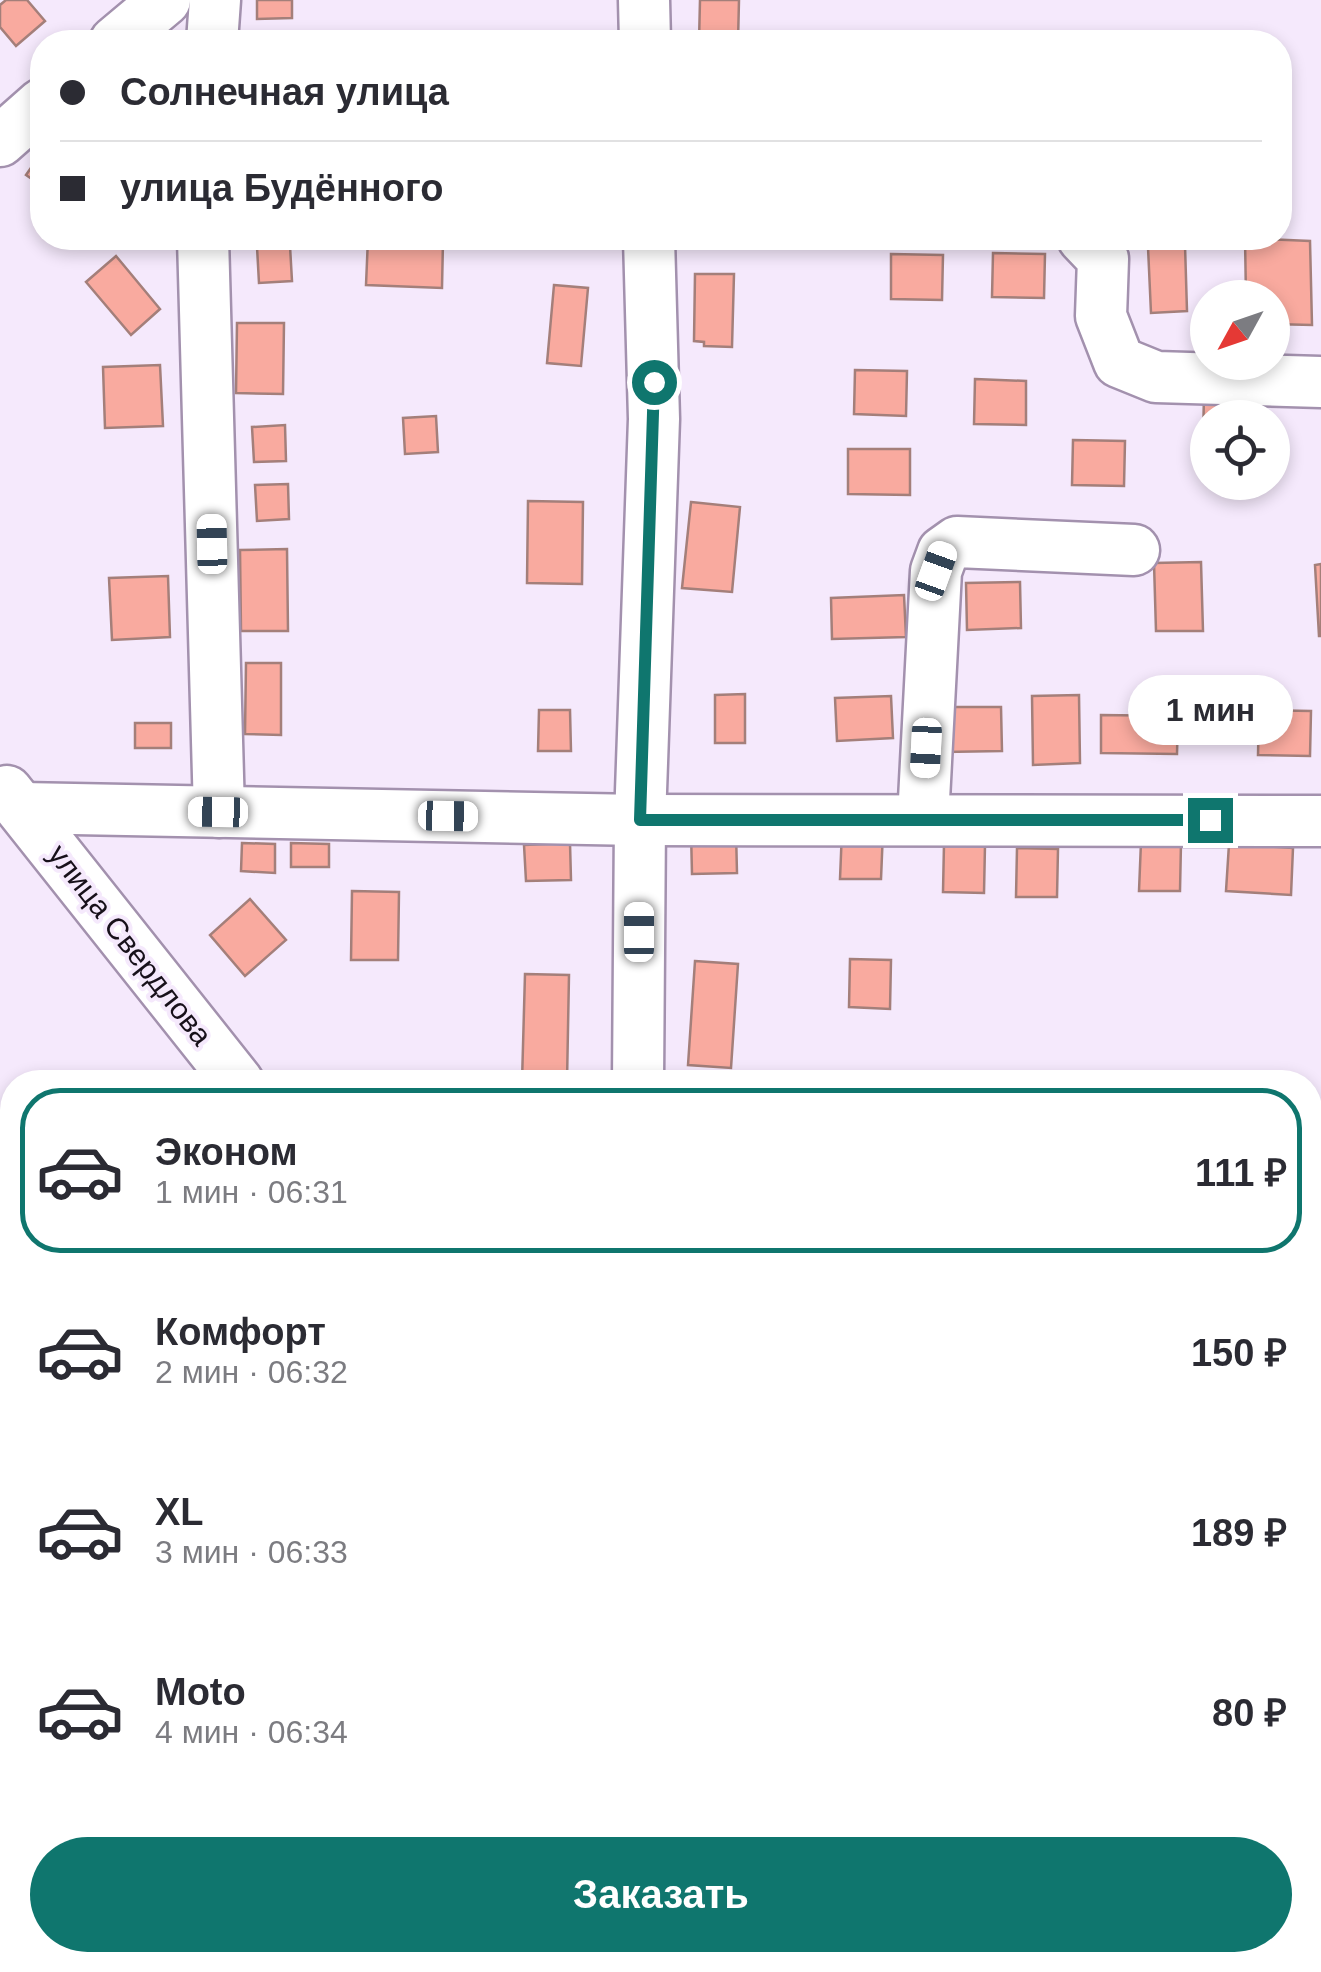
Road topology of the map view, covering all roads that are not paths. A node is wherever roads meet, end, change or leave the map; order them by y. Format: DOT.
graph roads {
  1 [pos="165,0"];
  2 [pos="215,0"];
  3 [pos="644,0"];
  4 [pos="129,30"];
  5 [pos="213,30"];
  6 [pos="645,30"];
  7 [pos="203,250"];
  8 [pos="649,250"];
  9 [pos="1095,250"];
  10 [pos="1321,382"];
  11 [pos="1134,550"];
  12 [pos="11,796"];
  13 [pos="218,812"];
  14 [pos="640,820"];
  15 [pos="923,820"];
  16 [pos="1321,821"];
  17 [pos="228,1070"];
  18 [pos="638,1070"];
  1 -- 4 [label="street"];
  2 -- 5 [label="street"];
  3 -- 6 [label="street"];
  7 -- 13 [label="street"];
  8 -- 14 [label="street"];
  9 -- 10 [label="street"];
  11 -- 15 [label="street"];
  12 -- 13 [label="street"];
  12 -- 17 [label="street, улица Свердлова"];
  13 -- 14 [label="street"];
  14 -- 15 [label="street"];
  14 -- 18 [label="street"];
  15 -- 16 [label="street"];
}
